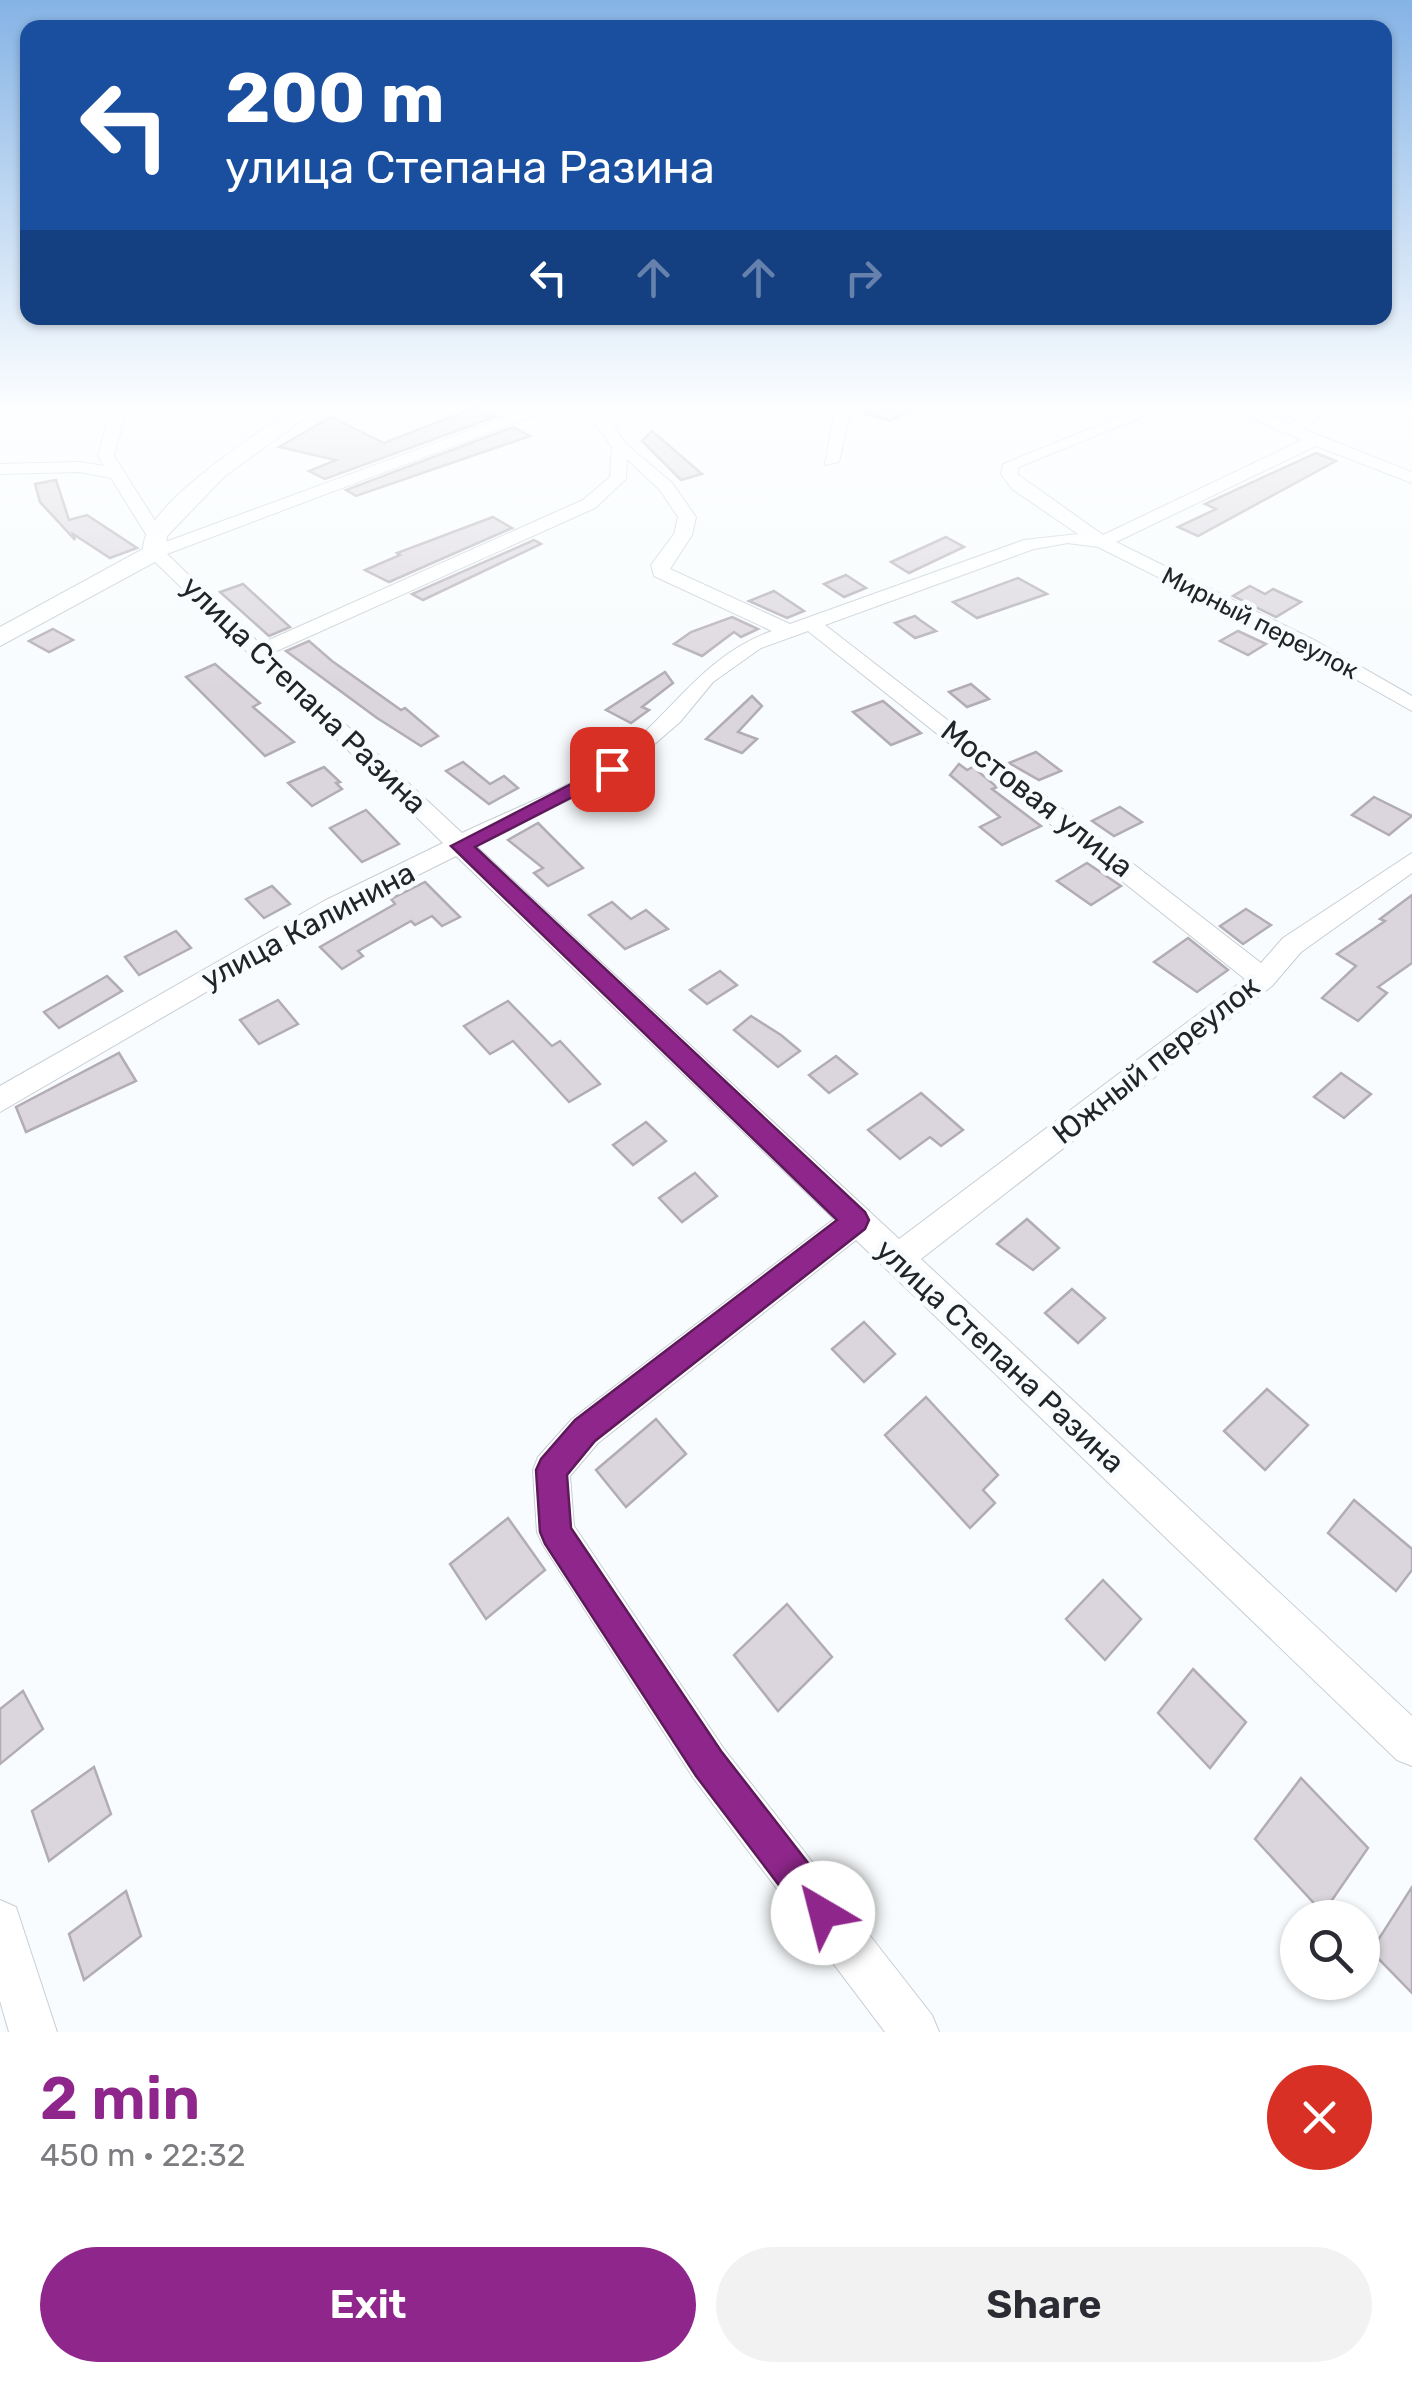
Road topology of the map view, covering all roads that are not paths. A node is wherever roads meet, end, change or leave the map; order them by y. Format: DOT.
graph roads {
  1 [pos="131,497"];
  2 [pos="195,497"];
  3 [pos="312,497"];
  4 [pos="598,497"];
  5 [pos="676,497"];
  6 [pos="1034,497"];
  7 [pos="1196,497"];
  8 [pos="1102,542"];
  9 [pos="155,543"];
  10 [pos="798,626"];
  11 [pos="0,638"];
  12 [pos="257,653"];
  13 [pos="1412,705"];
  14 [pos="461,846"];
  15 [pos="1412,861"];
  16 [pos="1263,979"];
  17 [pos="0,1100"];
  18 [pos="856,1220"];
  19 [pos="897,1259"];
  20 [pos="1412,1745"];
  21 [pos="0,1923"];
  22 [pos="33,2032"];
  23 [pos="914,2032"];
  1 -- 9 [label="street, улица Степана Разина"];
  2 -- 9 [label="main road"];
  3 -- 9 [label="street"];
  4 -- 12 [label="street"];
  5 -- 10 [label="street, Мостовая улица"];
  6 -- 8 [label="street, Мирный переулок"];
  7 -- 8 [label="street, улица Калинина"];
  8 -- 10 [label="street, улица Калинина"];
  8 -- 13 [label="street, Мирный переулок"];
  9 -- 11 [label="main road"];
  9 -- 12 [label="street, улица Степана Разина"];
  10 -- 14 [label="street, улица Калинина"];
  10 -- 16 [label="street, Мостовая улица"];
  12 -- 14 [label="street, улица Степана Разина"];
  14 -- 17 [label="street, улица Калинина"];
  14 -- 18 [label="street, улица Степана Разина"];
  15 -- 16 [label="street, Южный переулок"];
  16 -- 19 [label="street, Южный переулок"];
  18 -- 19 [label="street, улица Степана Разина"];
  18 -- 23 [label="street"];
  19 -- 20 [label="street, улица Степана Разина"];
  21 -- 22 [label="street"];
}
